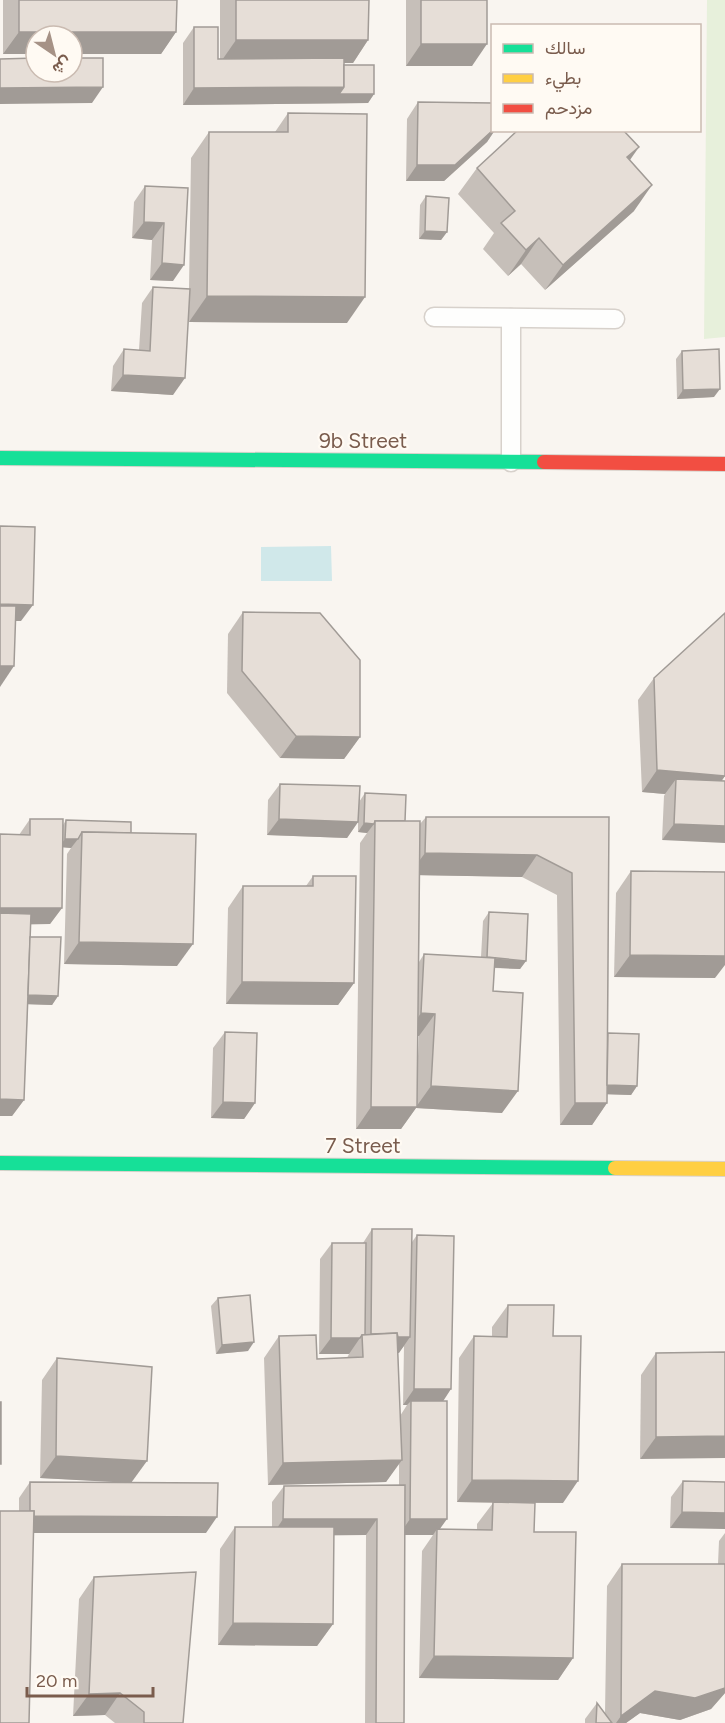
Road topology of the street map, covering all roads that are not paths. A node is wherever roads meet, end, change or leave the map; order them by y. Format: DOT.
graph roads {
  1 [pos="434,317"];
  2 [pos="511,318"];
  3 [pos="615,319"];
  4 [pos="0,458"];
  5 [pos="511,462"];
  6 [pos="725,464"];
  7 [pos="0,1163"];
  8 [pos="725,1169"];
  1 -- 2 [label="lane"];
  2 -- 3 [label="lane"];
  2 -- 5 [label="lane"];
  4 -- 5 [label="street, 9b Street"];
  5 -- 6 [label="street, 9b Street"];
  7 -- 8 [label="street, 7 Street"];
}
